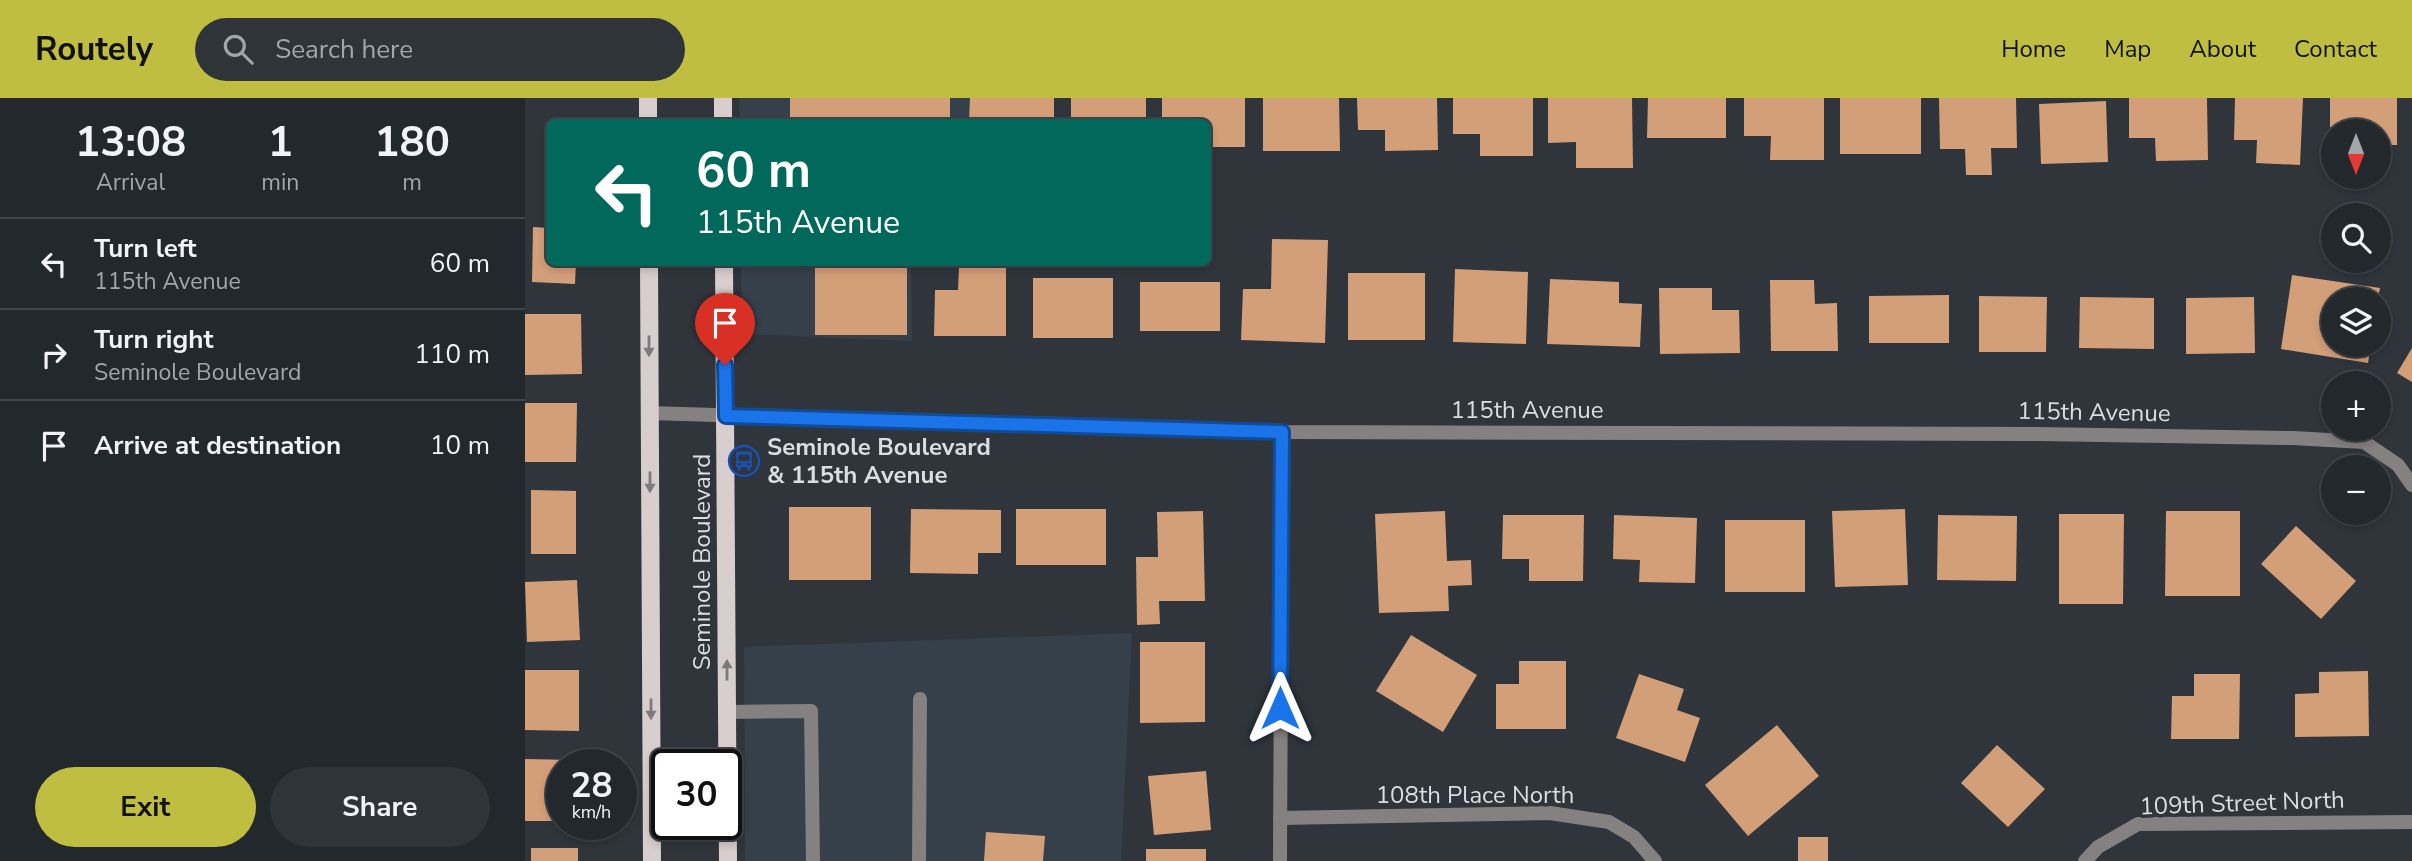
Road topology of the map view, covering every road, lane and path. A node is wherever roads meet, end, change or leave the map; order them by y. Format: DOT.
graph roads {
  1 [pos="648,98"];
  2 [pos="723,98"];
  3 [pos="648,119"];
  4 [pos="723,119"];
  5 [pos="649,266"];
  6 [pos="724,266"];
  7 [pos="649,414"];
  8 [pos="726,416"];
  9 [pos="1282,432"];
  10 [pos="2412,485"];
  11 [pos="920,699"];
  12 [pos="727,712"];
  13 [pos="1280,818"];
  14 [pos="2412,822"];
  15 [pos="652,861"];
  16 [pos="728,861"];
  17 [pos="813,861"];
  18 [pos="919,861"];
  19 [pos="1280,861"];
  20 [pos="1655,861"];
  21 [pos="2085,861"];
  1 -- 3 [label="main road"];
  2 -- 4 [label="main road"];
  5 -- 7 [label="main road, one-way"];
  6 -- 8 [label="main road, Seminole Boulevard"];
  7 -- 8 [label="street, 115th Avenue"];
  7 -- 15 [label="main road, one-way"];
  8 -- 9 [label="street, 115th Avenue"];
  12 -- 8 [label="main road, Seminole Boulevard, one-way"];
  9 -- 10 [label="street, 115th Avenue"];
  9 -- 13 [label="street"];
  11 -- 18 [label="street"];
  12 -- 16 [label="main road, Seminole Boulevard"];
  12 -- 17 [label="street"];
  13 -- 19 [label="street"];
  13 -- 20 [label="street, 108th Place North"];
  14 -- 21 [label="street, 109th Street North"];
}
